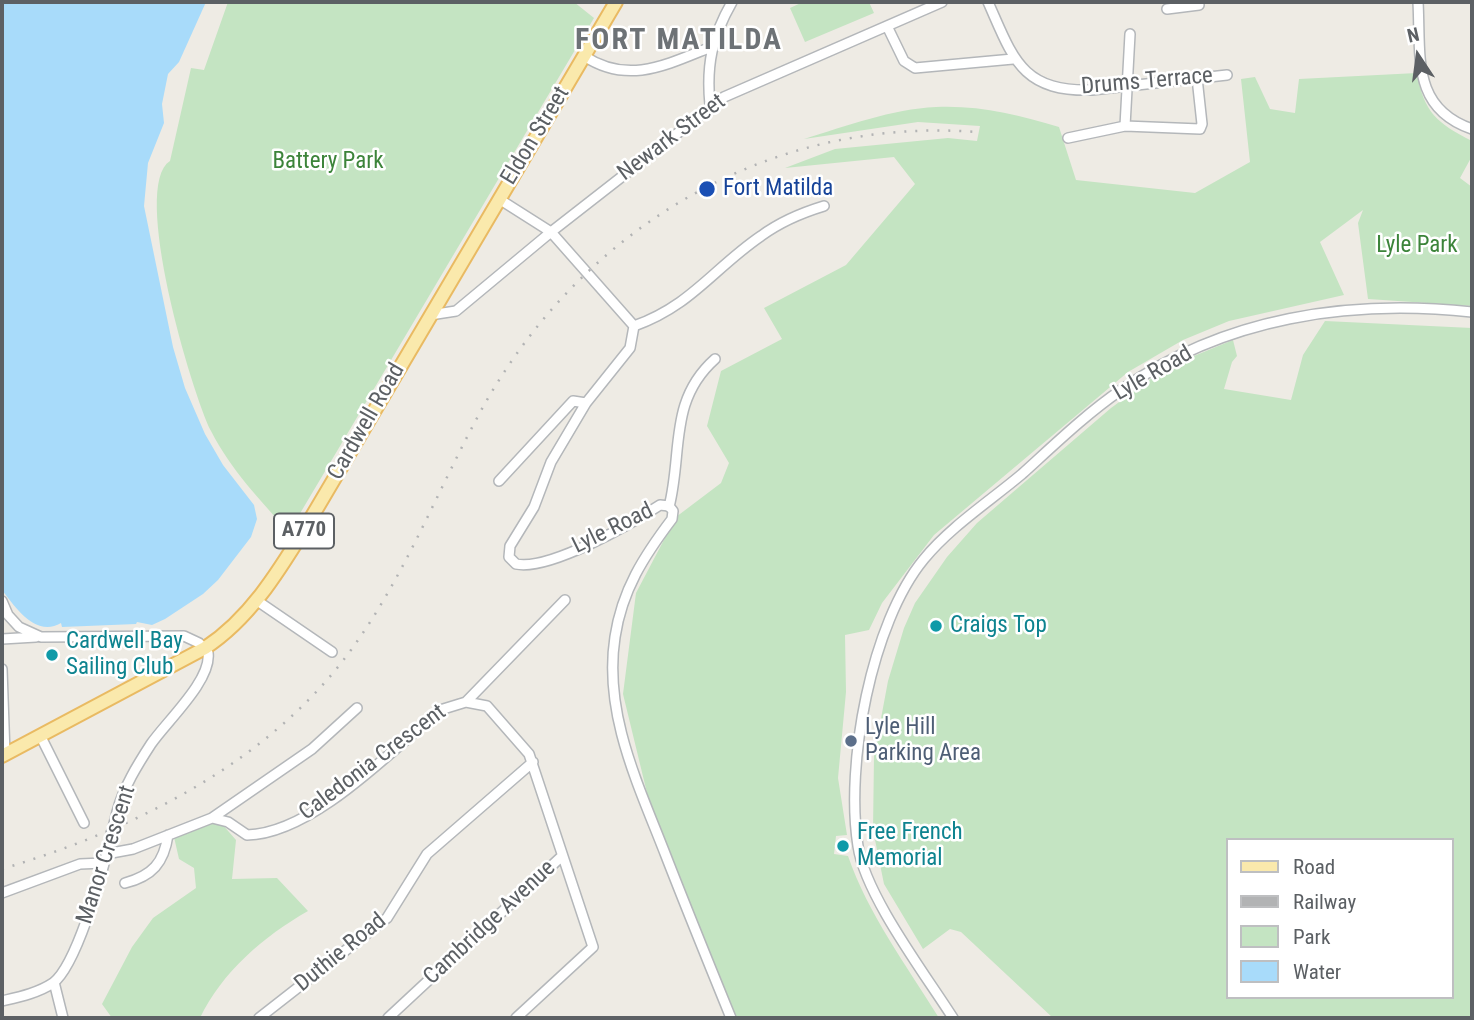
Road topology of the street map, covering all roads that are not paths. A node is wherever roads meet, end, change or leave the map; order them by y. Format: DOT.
graph roads {
  1 [pos="616,2"];
  2 [pos="732,2"];
  3 [pos="942,2"];
  4 [pos="988,2"];
  5 [pos="1418,2"];
  6 [pos="1182,4"];
  7 [pos="1199,5"];
  8 [pos="1167,9"];
  9 [pos="887,26"];
  10 [pos="1130,34"];
  11 [pos="711,47"];
  12 [pos="584,56"];
  13 [pos="1013,59"];
  14 [pos="1227,75"];
  15 [pos="1197,78"];
  16 [pos="1128,87"];
  17 [pos="710,106"];
  18 [pos="1125,126"];
  19 [pos="1472,129"];
  20 [pos="1068,138"];
  21 [pos="499,199"];
  22 [pos="824,206"];
  23 [pos="551,232"];
  24 [pos="440,298"];
  25 [pos="466,300"];
  26 [pos="1472,312"];
  27 [pos="430,315"];
  28 [pos="634,326"];
  29 [pos="715,359"];
  30 [pos="586,403"];
  31 [pos="499,481"];
  32 [pos="669,507"];
  33 [pos="256,600"];
  34 [pos="565,600"];
  35 [pos="2,601"];
  36 [pos="41,637"];
  37 [pos="2,639"];
  38 [pos="205,648"];
  39 [pos="332,652"];
  40 [pos="2,669"];
  41 [pos="466,702"];
  42 [pos="356,708"];
  43 [pos="41,737"];
  44 [pos="3,755"];
  45 [pos="533,762"];
  46 [pos="212,818"];
  47 [pos="84,824"];
  48 [pos="168,835"];
  49 [pos="106,855"];
  50 [pos="561,857"];
  51 [pos="125,883"];
  52 [pos="2,893"];
  53 [pos="54,982"];
  54 [pos="2,1001"];
  55 [pos="63,1018"];
  56 [pos="259,1018"];
  57 [pos="388,1018"];
  58 [pos="516,1018"];
  59 [pos="731,1018"];
  60 [pos="953,1018"];
  1 -- 12 [label="main road, Eldon Street / A770"];
  2 -- 11 [label="street"];
  3 -- 9 [label="street, Newark Street"];
  4 -- 13 [label="street, Drums Terrace"];
  5 -- 19 [label="street"];
  6 -- 7 [label="street"];
  6 -- 8 [label="street"];
  9 -- 13 [label="street"];
  9 -- 17 [label="street, Newark Street"];
  10 -- 16 [label="street"];
  11 -- 12 [label="street"];
  11 -- 17 [label="street"];
  12 -- 21 [label="main road, Eldon Street / A770"];
  13 -- 16 [label="street, Drums Terrace"];
  14 -- 15 [label="street, Drums Terrace"];
  15 -- 16 [label="street, Drums Terrace"];
  15 -- 18 [label="street"];
  16 -- 18 [label="street"];
  17 -- 23 [label="street, Newark Street"];
  18 -- 20 [label="street"];
  21 -- 23 [label="street"];
  21 -- 24 [label="main road, Cardwell Road / A770"];
  22 -- 28 [label="street"];
  23 -- 25 [label="street, Newark Street"];
  23 -- 28 [label="street"];
  24 -- 25 [label="street"];
  24 -- 27 [label="main road, Cardwell Road / A770"];
  25 -- 27 [label="street, Newark Street"];
  26 -- 60 [label="street, Lyle Road"];
  27 -- 33 [label="main road, Cardwell Road / A770"];
  28 -- 30 [label="street, Lyle Road"];
  29 -- 32 [label="street"];
  30 -- 31 [label="street"];
  30 -- 32 [label="street, Lyle Road"];
  32 -- 59 [label="street, Lyle Road"];
  33 -- 38 [label="main road, Cardwell Road / A770"];
  33 -- 39 [label="street"];
  34 -- 41 [label="street"];
  35 -- 36 [label="street"];
  36 -- 37 [label="street"];
  36 -- 38 [label="street"];
  38 -- 43 [label="main road, Cardwell Road / A770"];
  38 -- 49 [label="street, Manor Crescent, bridge"];
  40 -- 44 [label="street"];
  41 -- 45 [label="street, Caledonia Crescent"];
  41 -- 46 [label="street, Caledonia Crescent"];
  42 -- 46 [label="street"];
  43 -- 44 [label="main road, Cardwell Road / A770"];
  43 -- 47 [label="street"];
  45 -- 50 [label="street, Caledonia Crescent"];
  45 -- 56 [label="street, Duthie Road"];
  46 -- 48 [label="street"];
  48 -- 49 [label="street"];
  48 -- 51 [label="street"];
  49 -- 52 [label="street"];
  49 -- 53 [label="street, Manor Crescent"];
  50 -- 57 [label="street, Cambridge Avenue"];
  50 -- 58 [label="street, Caledonia Crescent"];
  53 -- 54 [label="street"];
  53 -- 55 [label="street"];
}
